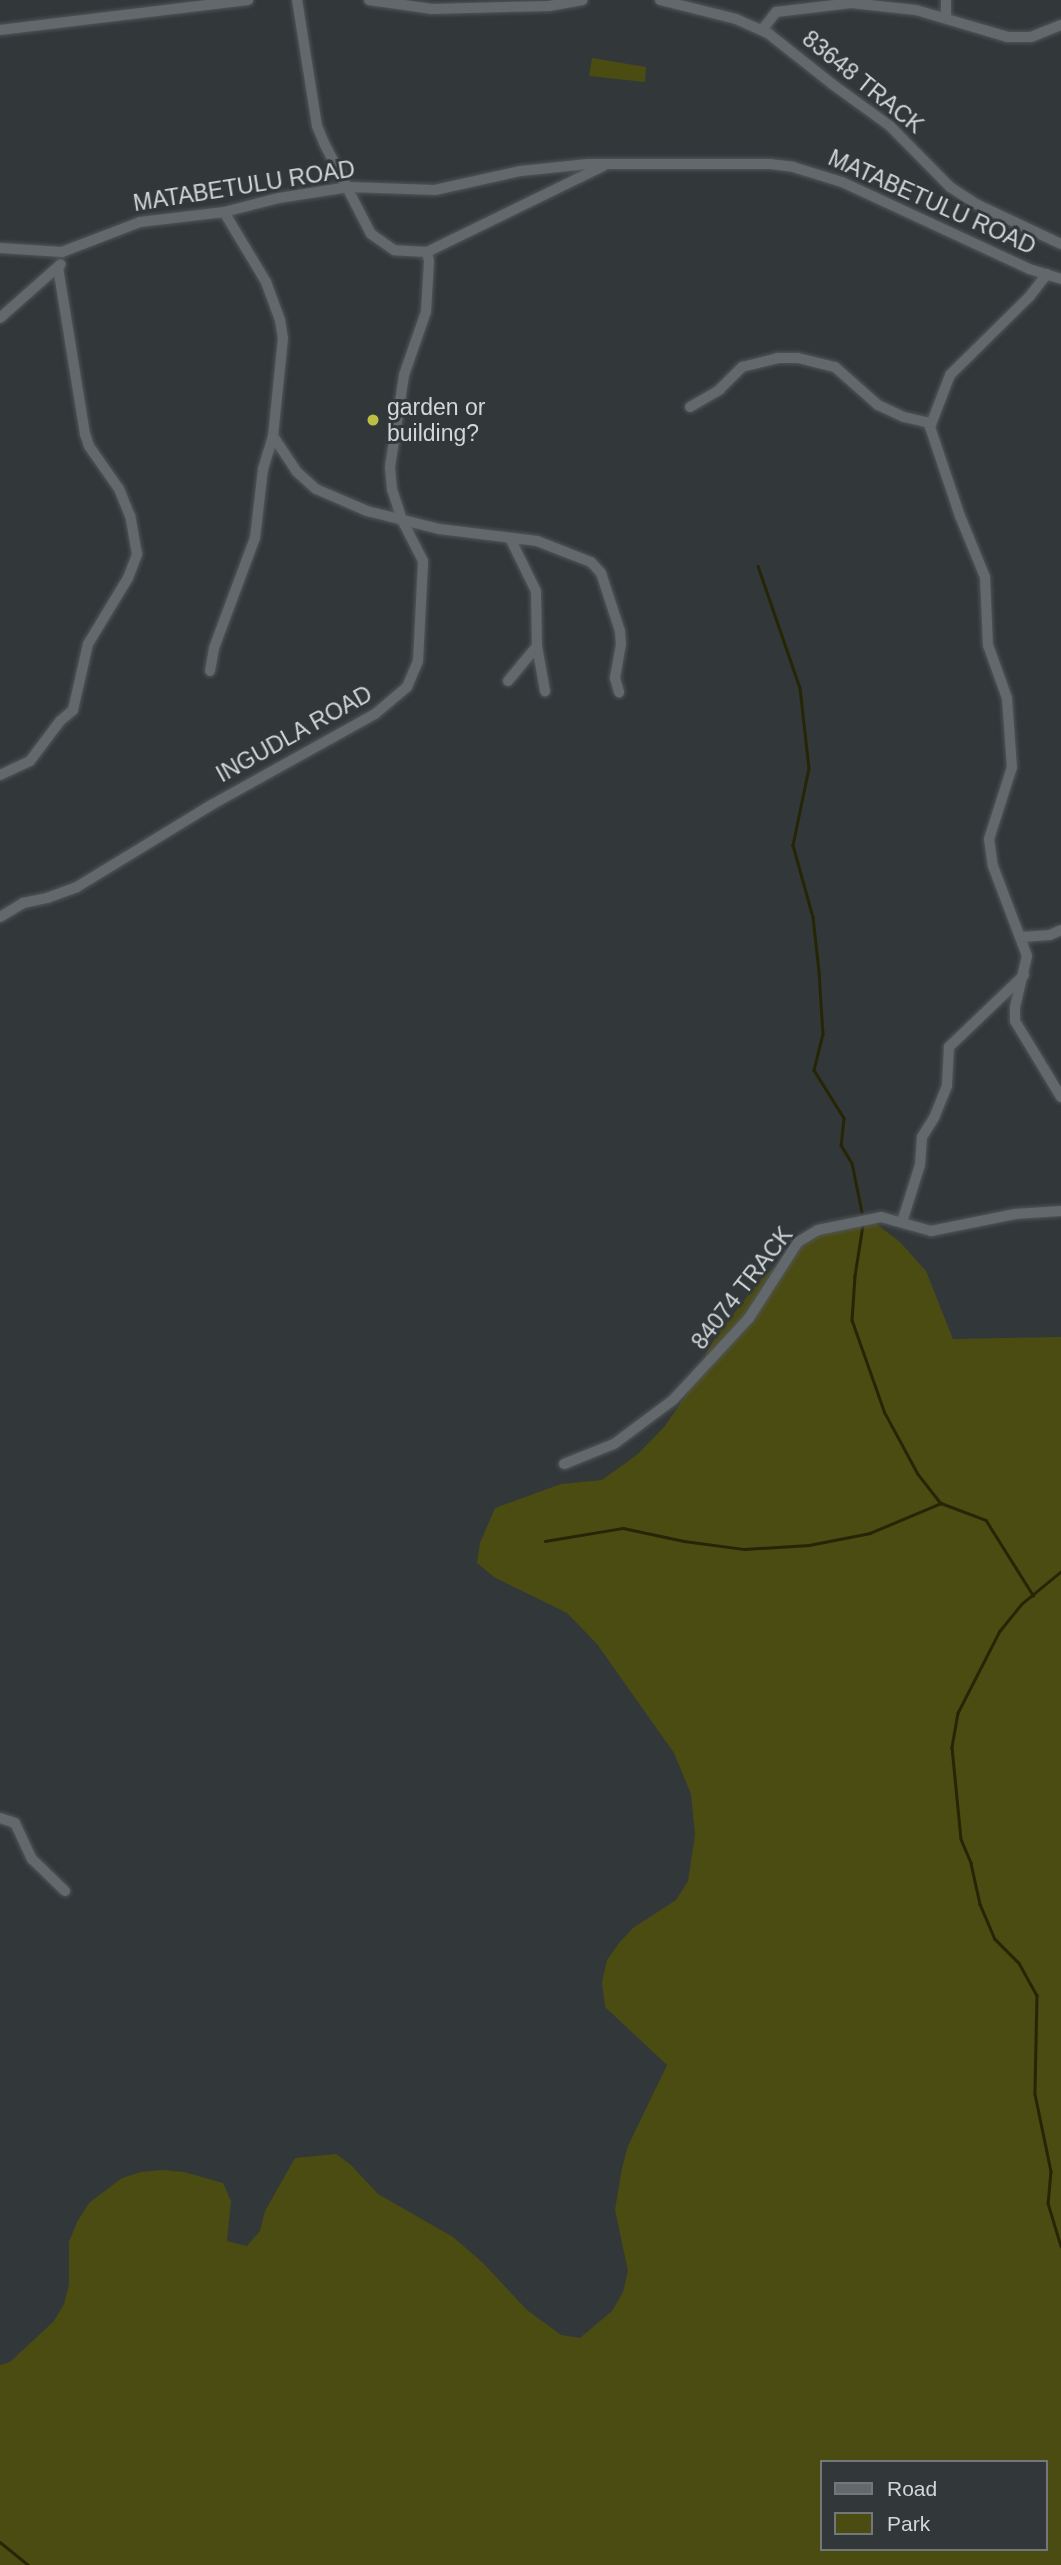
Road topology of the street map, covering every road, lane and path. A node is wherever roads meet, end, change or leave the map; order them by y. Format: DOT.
graph roads {
  1 [pos="248,0"];
  2 [pos="297,0"];
  3 [pos="369,0"];
  4 [pos="582,0"];
  5 [pos="660,0"];
  6 [pos="946,0"];
  7 [pos="946,18"];
  8 [pos="1061,25"];
  9 [pos="0,30"];
  10 [pos="762,30"];
  11 [pos="611,162"];
  12 [pos="349,187"];
  13 [pos="224,212"];
  14 [pos="1061,244"];
  15 [pos="0,247"];
  16 [pos="62,252"];
  17 [pos="427,252"];
  18 [pos="58,267"];
  19 [pos="1047,274"];
  20 [pos="1061,279"];
  21 [pos="0,318"];
  22 [pos="690,407"];
  23 [pos="930,423"];
  24 [pos="272,436"];
  25 [pos="402,520"];
  26 [pos="510,538"];
  27 [pos="537,646"];
  28 [pos="210,671"];
  29 [pos="508,681"];
  30 [pos="545,691"];
  31 [pos="619,692"];
  32 [pos="0,775"];
  33 [pos="0,917"];
  34 [pos="1061,930"];
  35 [pos="1022,937"];
  36 [pos="1024,975"];
  37 [pos="1061,1074"];
  38 [pos="1050,1079"];
  39 [pos="1061,1097"];
  40 [pos="1061,1212"];
  41 [pos="902,1222"];
  42 [pos="565,1464"];
  43 [pos="0,1818"];
  44 [pos="65,1891"];
  1 -- 9 [label="street"];
  2 -- 12 [label="street"];
  3 -- 4 [label="street"];
  5 -- 10 [label="street, 83648 TRACK"];
  6 -- 7 [label="street"];
  7 -- 8 [label="street"];
  7 -- 10 [label="street"];
  10 -- 14 [label="street, 83648 TRACK"];
  11 -- 12 [label="street, MATABETULU ROAD"];
  11 -- 17 [label="street"];
  11 -- 19 [label="street, MATABETULU ROAD"];
  12 -- 13 [label="street, MATABETULU ROAD"];
  12 -- 17 [label="street"];
  13 -- 16 [label="street, MATABETULU ROAD"];
  13 -- 24 [label="street"];
  15 -- 16 [label="street, MATABETULU ROAD"];
  16 -- 18 [label="street"];
  17 -- 25 [label="street, INGUDLA ROAD"];
  18 -- 21 [label="street"];
  18 -- 32 [label="street"];
  19 -- 20 [label="street, MATABETULU ROAD"];
  19 -- 23 [label="street"];
  22 -- 23 [label="street"];
  23 -- 35 [label="street"];
  24 -- 25 [label="street"];
  24 -- 28 [label="street"];
  25 -- 26 [label="street"];
  25 -- 33 [label="street, INGUDLA ROAD"];
  26 -- 27 [label="street"];
  26 -- 31 [label="street"];
  27 -- 29 [label="street"];
  27 -- 30 [label="street"];
  34 -- 35 [label="street"];
  35 -- 36 [label="street"];
  36 -- 38 [label="street"];
  36 -- 41 [label="street"];
  37 -- 38 [label="street"];
  38 -- 39 [label="street"];
  40 -- 41 [label="street, 84074 TRACK"];
  41 -- 42 [label="street, 84074 TRACK"];
  43 -- 44 [label="street"];
}
